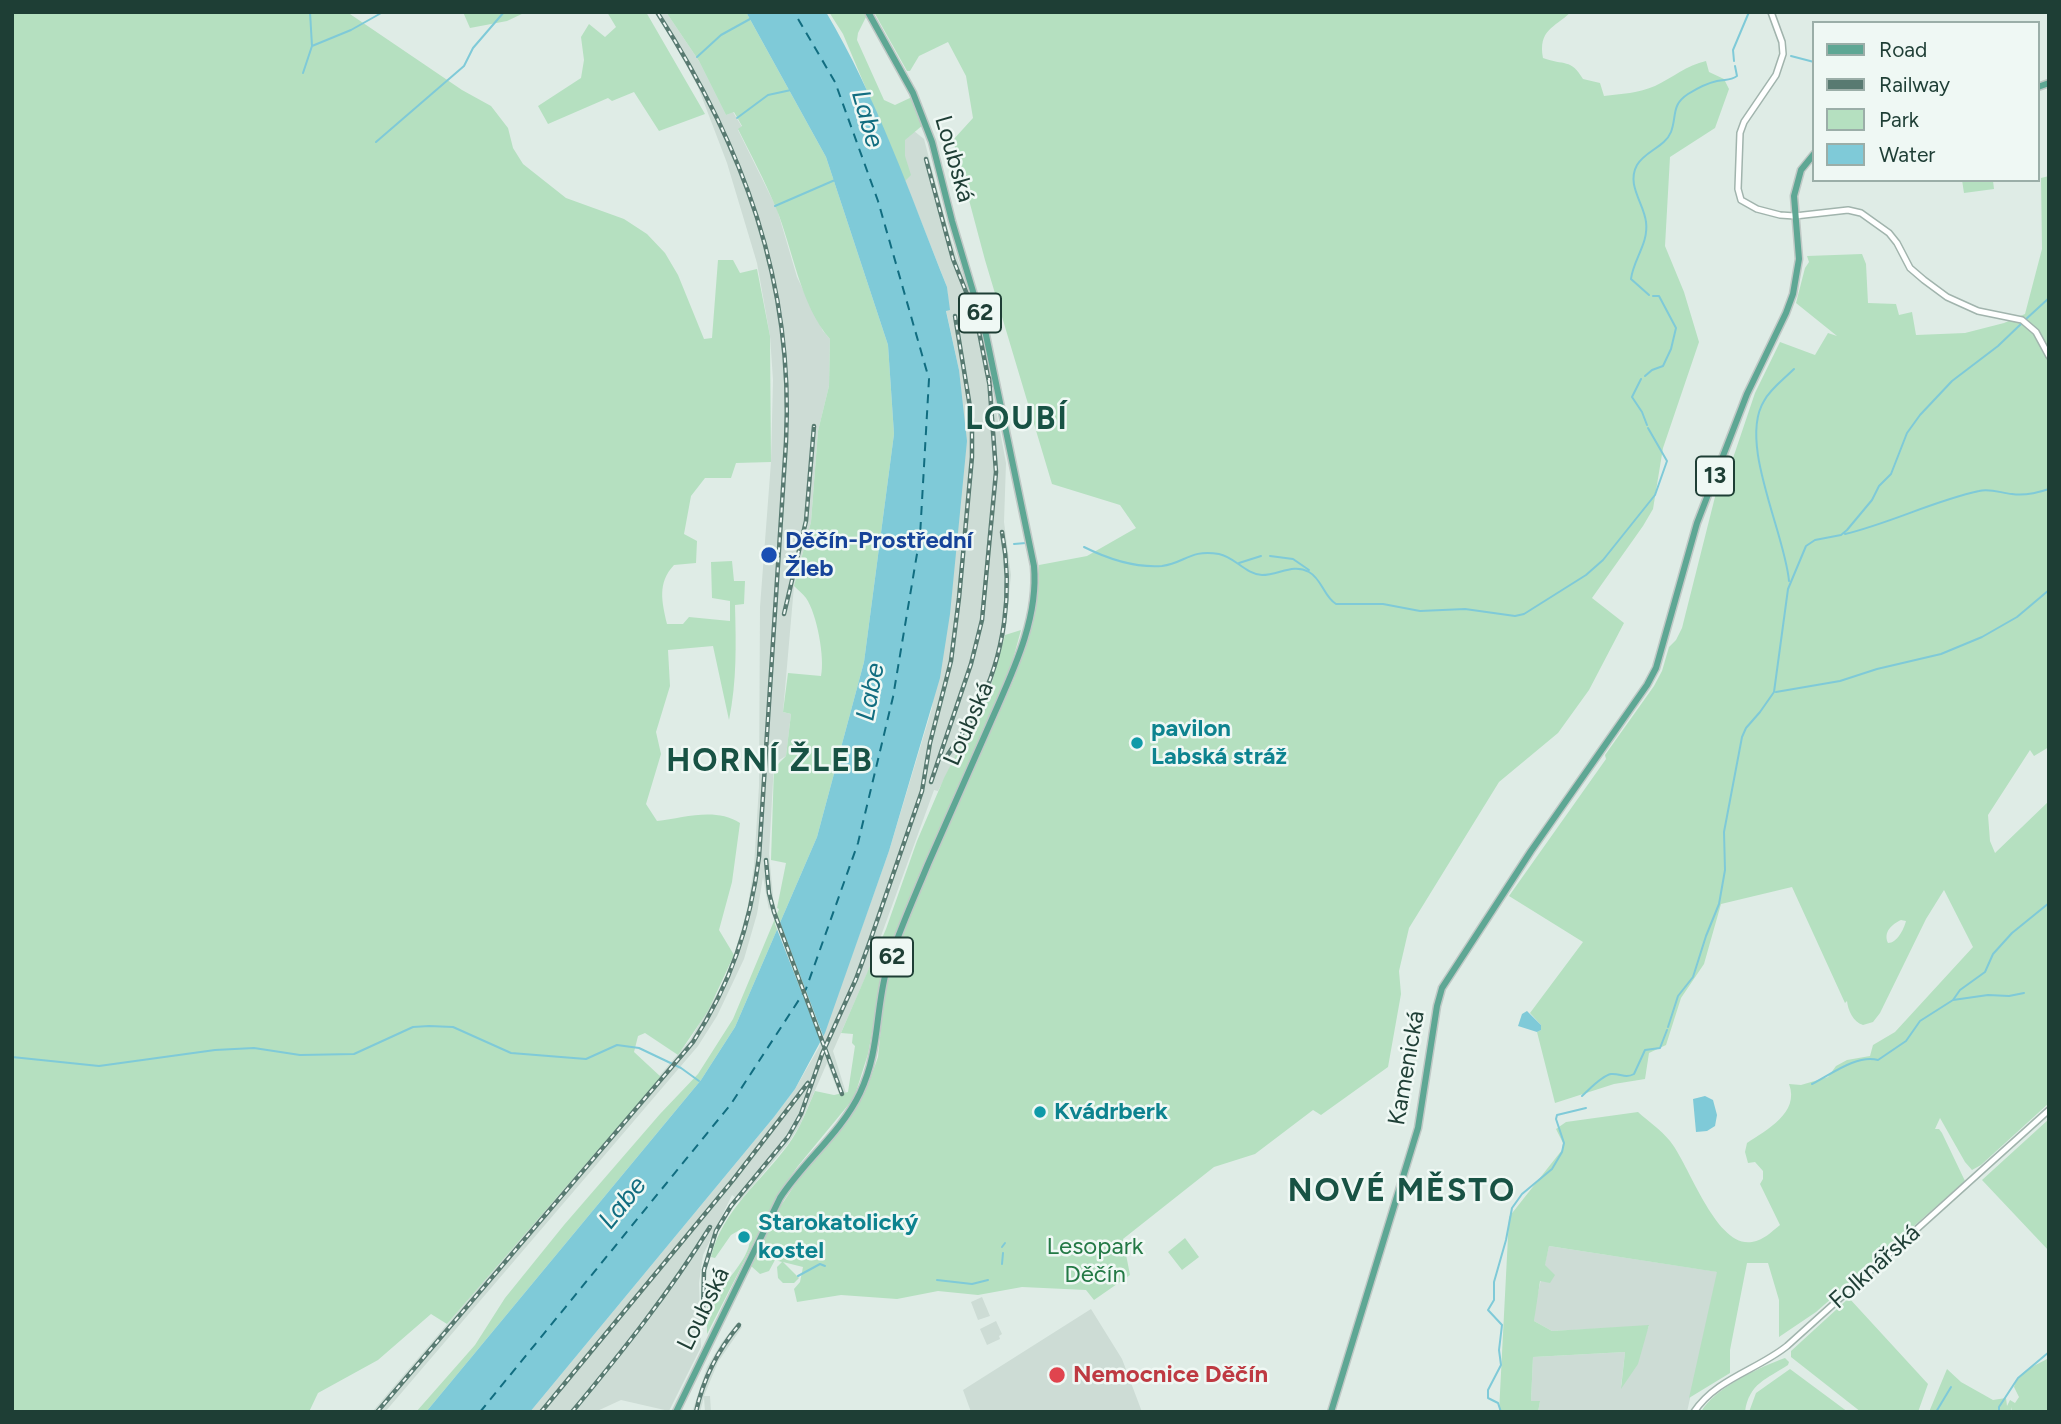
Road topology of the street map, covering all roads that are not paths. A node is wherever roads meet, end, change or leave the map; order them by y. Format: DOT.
graph roads {
  1 [pos="868,12"];
  2 [pos="1771,12"];
  3 [pos="1812,156"];
  4 [pos="1795,216"];
  5 [pos="2049,356"];
  6 [pos="2049,1110"];
  7 [pos="676,1412"];
  8 [pos="1331,1412"];
  9 [pos="1694,1412"];
  1 -- 7 [label="main road, Loubská / 62"];
  2 -- 4 [label="street"];
  3 -- 4 [label="main road, 13"];
  4 -- 5 [label="street"];
  4 -- 8 [label="main road, Kamenická / 13"];
  6 -- 9 [label="street, Folknářská"];
}
